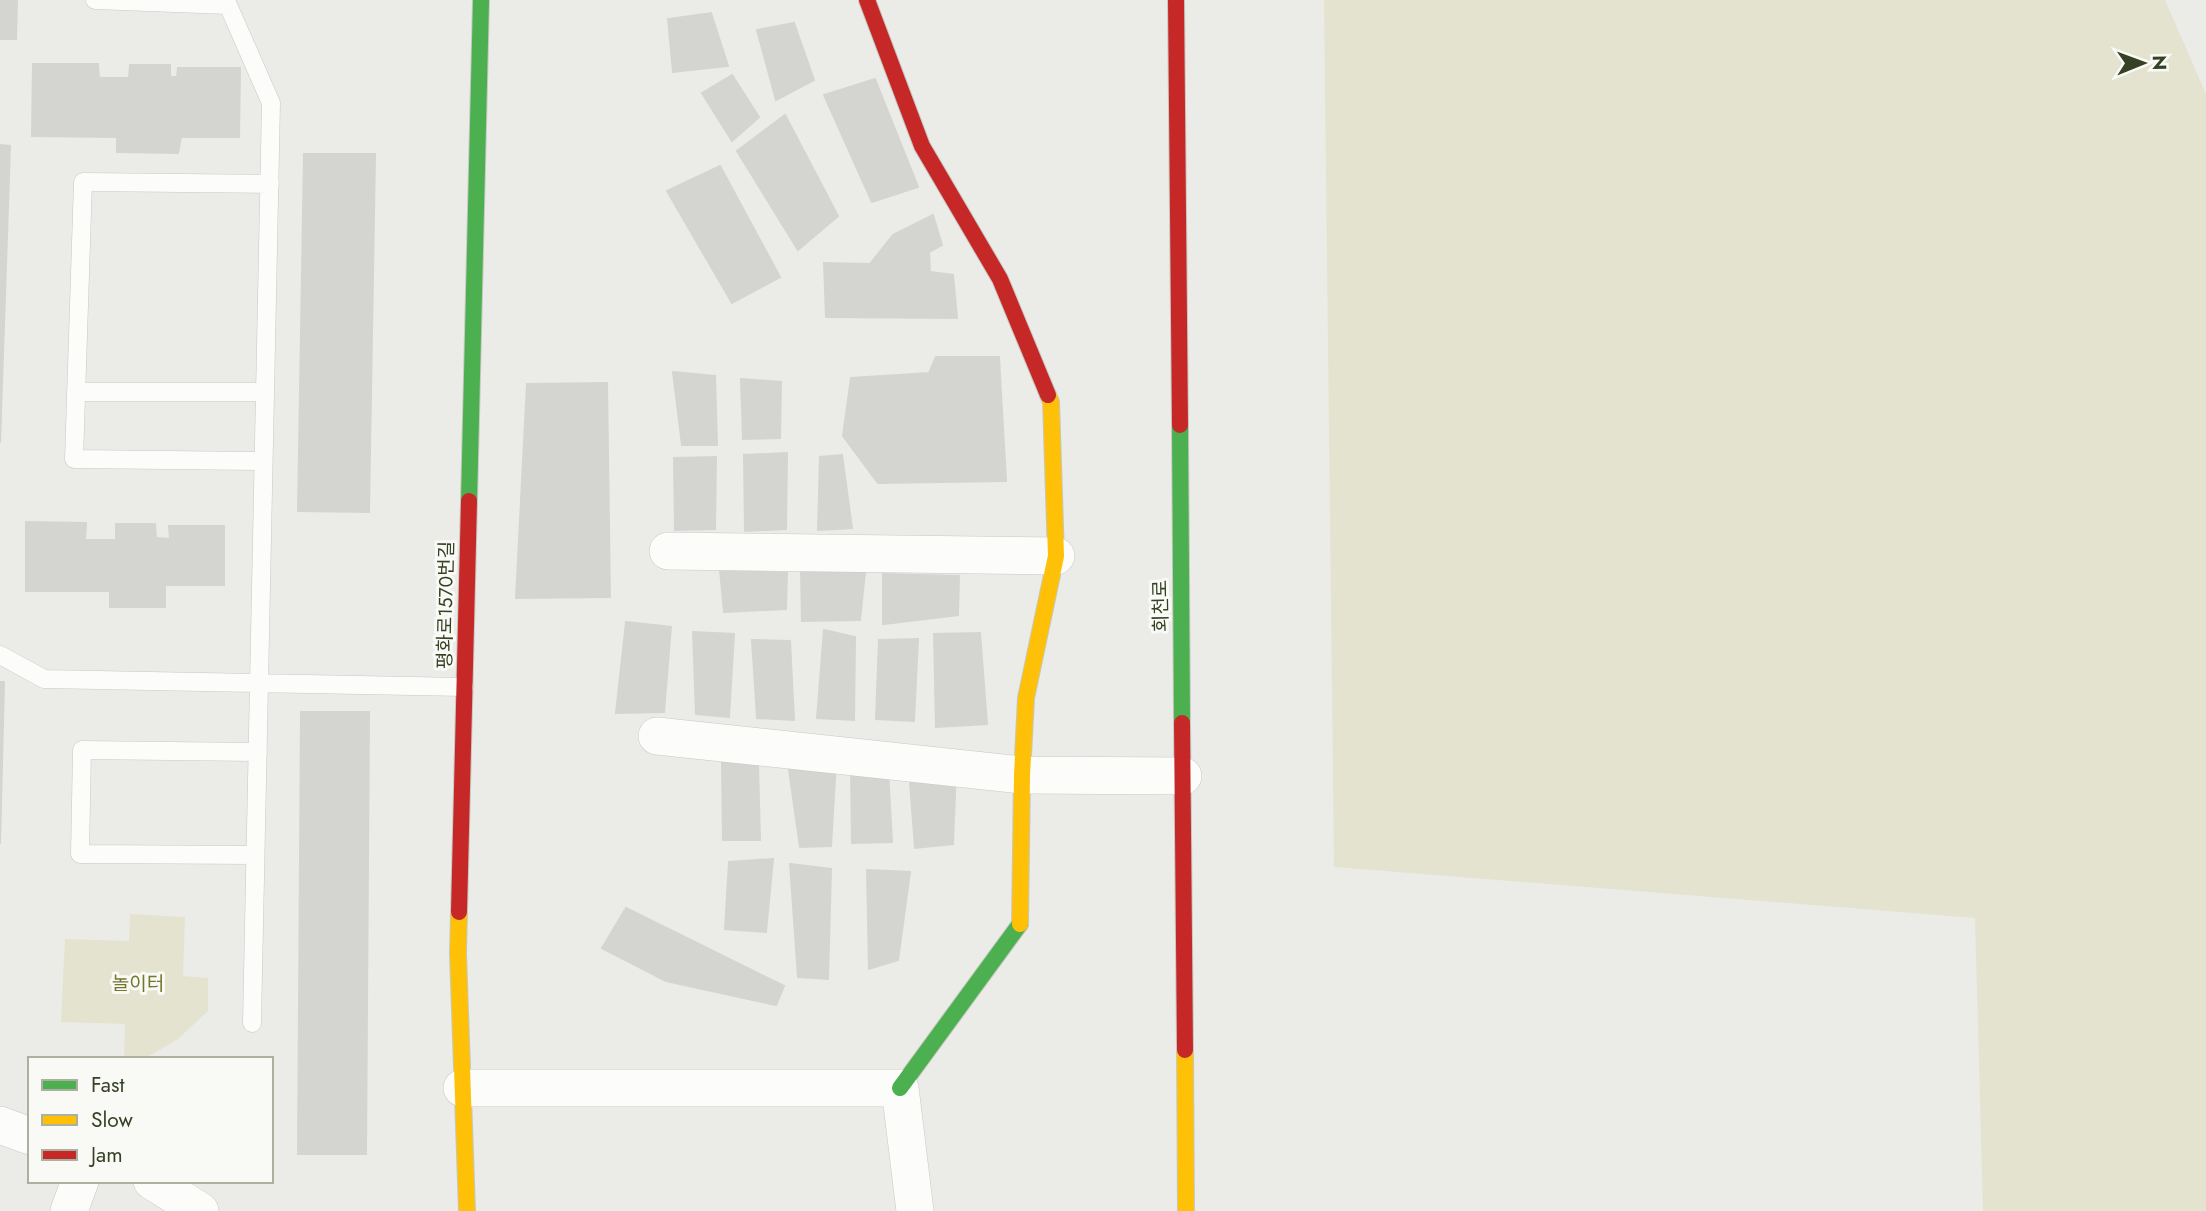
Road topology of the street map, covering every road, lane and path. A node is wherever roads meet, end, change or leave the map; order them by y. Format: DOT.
graph roads {
  1 [pos="95,0"];
  2 [pos="481,0"];
  3 [pos="867,0"];
  4 [pos="1176,0"];
  5 [pos="1192,25"];
  6 [pos="1176,100"];
  7 [pos="270,184"];
  8 [pos="76,391"];
  9 [pos="265,392"];
  10 [pos="264,461"];
  11 [pos="667,551"];
  12 [pos="1056,556"];
  13 [pos="0,655"];
  14 [pos="259,683"];
  15 [pos="464,687"];
  16 [pos="657,736"];
  17 [pos="258,752"];
  18 [pos="1022,775"];
  19 [pos="1183,776"];
  20 [pos="255,855"];
  21 [pos="252,1023"];
  22 [pos="462,1088"];
  23 [pos="900,1088"];
  24 [pos="0,1125"];
  25 [pos="28,1135"];
  26 [pos="79,1183"];
  27 [pos="155,1183"];
  28 [pos="69,1211"];
  29 [pos="200,1211"];
  30 [pos="467,1211"];
  31 [pos="915,1211"];
  32 [pos="1186,1211"];
  1 -- 7 [label="lane"];
  2 -- 15 [label="street, 평화로1570번길"];
  3 -- 12 [label="street"];
  4 -- 6 [label="street, 회천로"];
  5 -- 6 [label="street"];
  6 -- 19 [label="street, 회천로"];
  7 -- 8 [label="lane"];
  7 -- 9 [label="lane"];
  8 -- 9 [label="lane"];
  8 -- 10 [label="lane"];
  9 -- 10 [label="lane"];
  10 -- 14 [label="lane"];
  11 -- 12 [label="street"];
  12 -- 18 [label="street"];
  13 -- 14 [label="lane"];
  14 -- 15 [label="lane"];
  14 -- 17 [label="lane"];
  15 -- 22 [label="street, 평화로1570번길"];
  16 -- 18 [label="street"];
  17 -- 20 [label="lane"];
  17 -- 20 [label="lane"];
  18 -- 19 [label="street"];
  18 -- 23 [label="street"];
  19 -- 32 [label="street, 회천로"];
  20 -- 21 [label="lane"];
  22 -- 23 [label="street"];
  22 -- 30 [label="street, 평화로1570번길"];
  23 -- 31 [label="street"];
  24 -- 25 [label="street"];
  26 -- 28 [label="street"];
  27 -- 29 [label="street"];
}
